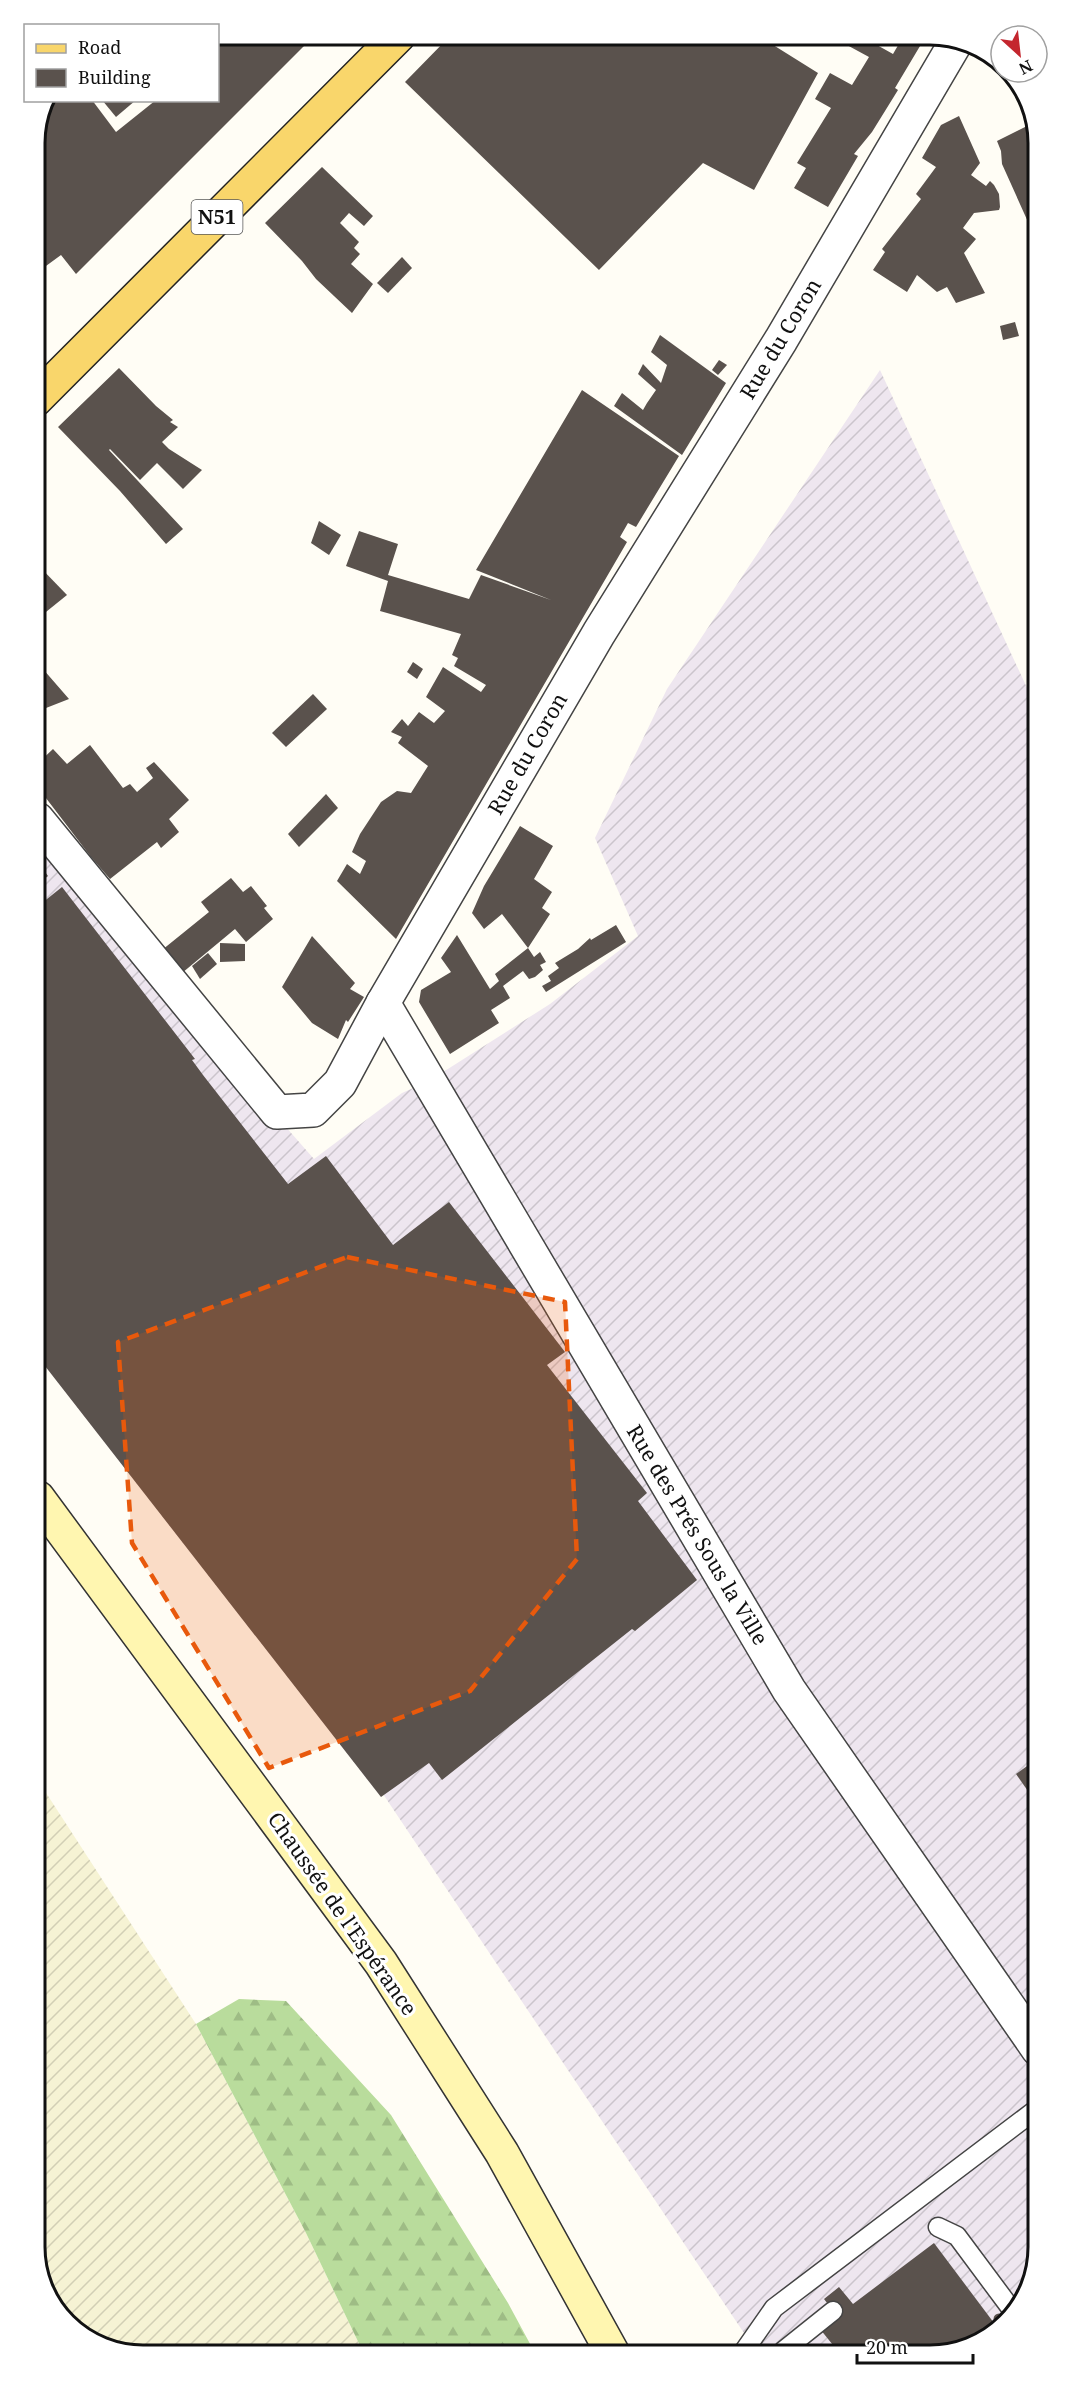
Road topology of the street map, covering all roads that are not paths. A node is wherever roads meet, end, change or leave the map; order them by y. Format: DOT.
graph roads {
  1 [pos="389,45"];
  2 [pos="953,48"];
  3 [pos="45,390"];
  4 [pos="45,830"];
  5 [pos="383,1004"];
  6 [pos="45,1507"];
  7 [pos="1028,2035"];
  8 [pos="1028,2116"];
  9 [pos="938,2227"];
  10 [pos="1009,2306"];
  11 [pos="833,2312"];
  12 [pos="608,2345"];
  13 [pos="748,2345"];
  14 [pos="791,2345"];
  1 -- 3 [label="main road, N51"];
  2 -- 5 [label="street, Rue du Coron"];
  4 -- 5 [label="street, Rue du Coron"];
  5 -- 7 [label="street, Rue des Prés Sous la Ville"];
  6 -- 12 [label="main road, Chaussée de l'Espérance"];
  8 -- 13 [label="lane"];
  9 -- 10 [label="lane"];
  11 -- 14 [label="lane"];
}
